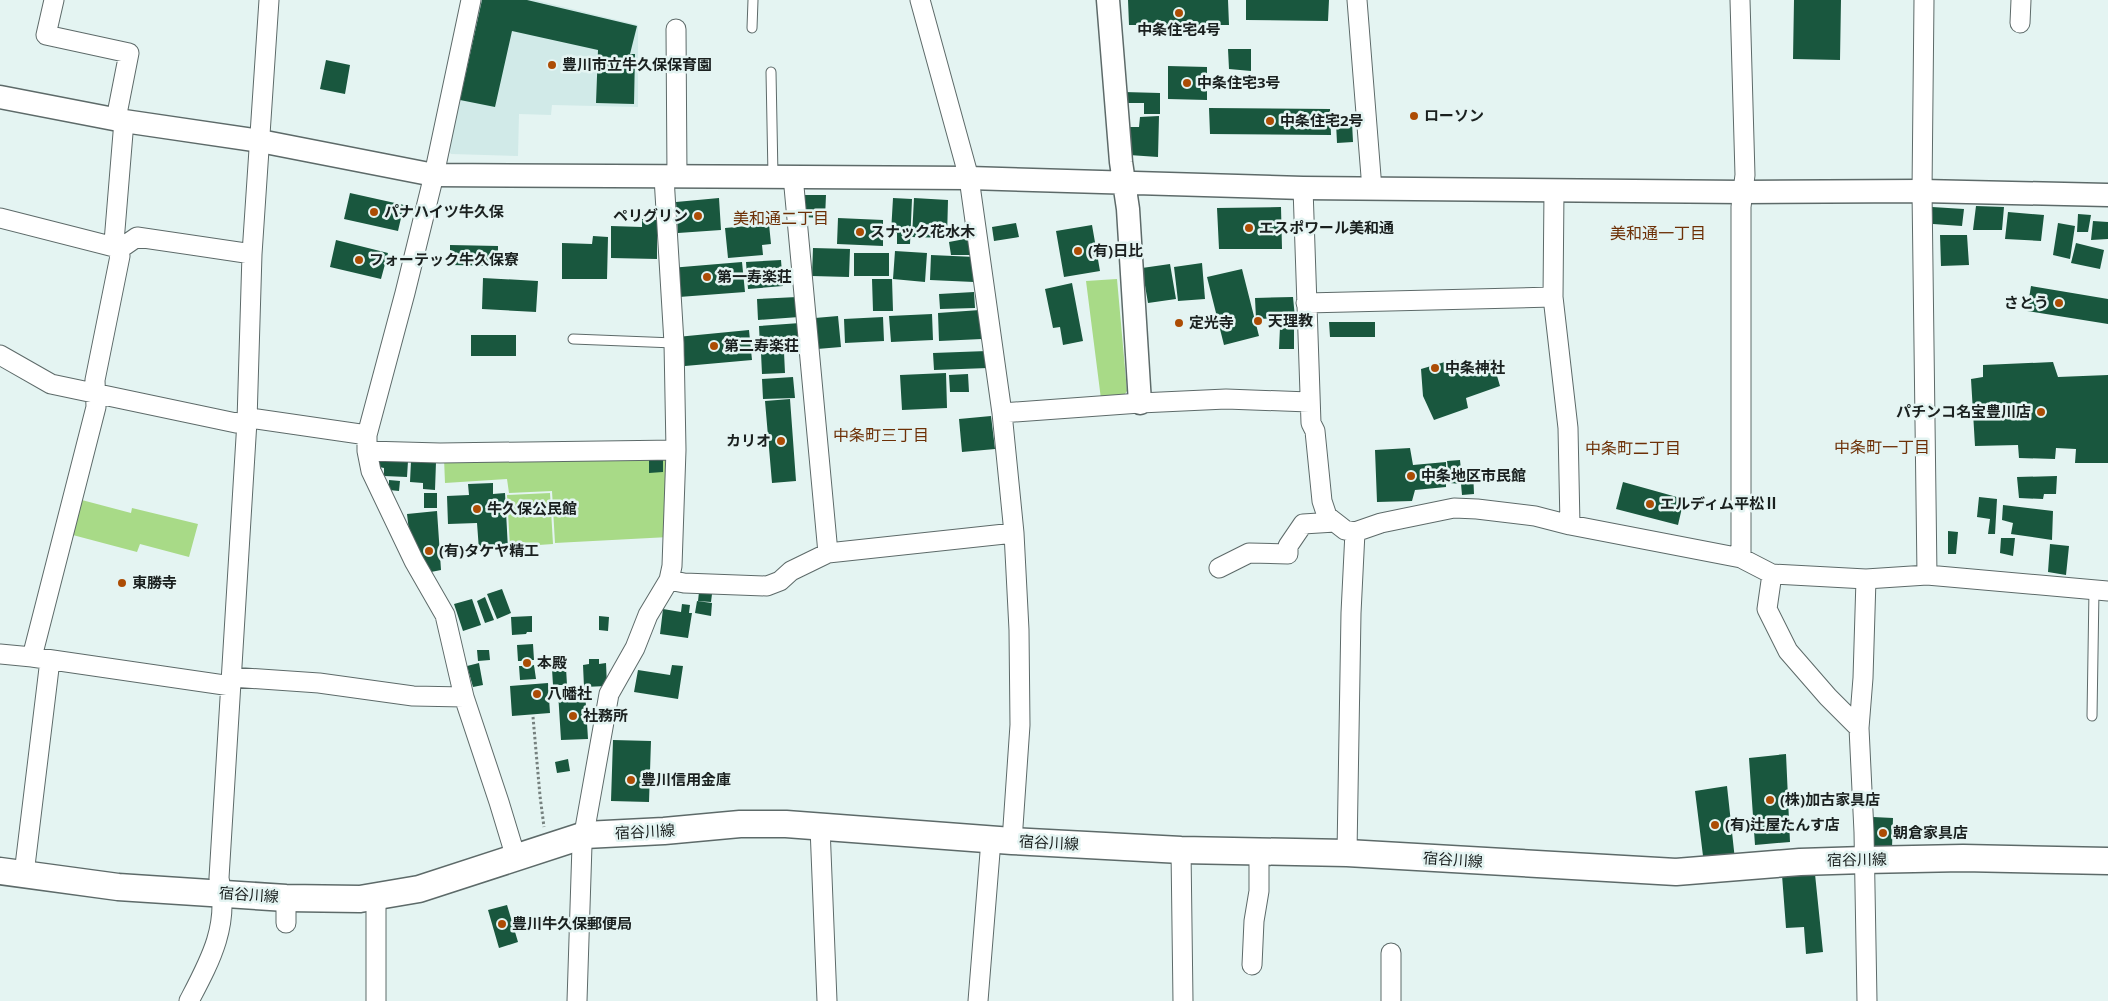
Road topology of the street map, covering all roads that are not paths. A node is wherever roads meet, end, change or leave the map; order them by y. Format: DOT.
graph roads {
  1 [pos="54,0"];
  2 [pos="269,0"];
  3 [pos="471,0"];
  4 [pos="753,0"];
  5 [pos="920,0"];
  6 [pos="1108,0"];
  7 [pos="1357,0"];
  8 [pos="1740,0"];
  9 [pos="1924,0"];
  10 [pos="2021,0"];
  11 [pos="2020,23"];
  12 [pos="752,28"];
  13 [pos="676,29"];
  14 [pos="771,72"];
  15 [pos="0,97"];
  16 [pos="120,120"];
  17 [pos="260,142"];
  18 [pos="434,175"];
  19 [pos="783,176"];
  20 [pos="670,177"];
  21 [pos="969,178"];
  22 [pos="1125,183"];
  23 [pos="1303,188"];
  24 [pos="1372,188"];
  25 [pos="1554,191"];
  26 [pos="1922,191"];
  27 [pos="1743,192"];
  28 [pos="2108,195"];
  29 [pos="0,218"];
  30 [pos="118,248"];
  31 [pos="252,254"];
  32 [pos="1553,297"];
  33 [pos="1306,303"];
  34 [pos="573,339"];
  35 [pos="674,343"];
  36 [pos="0,356"];
  37 [pos="95,394"];
  38 [pos="1309,402"];
  39 [pos="1140,403"];
  40 [pos="1002,413"];
  41 [pos="247,421"];
  42 [pos="367,443"];
  43 [pos="676,450"];
  44 [pos="1335,522"];
  45 [pos="1570,526"];
  46 [pos="1355,532"];
  47 [pos="1014,533"];
  48 [pos="828,553"];
  49 [pos="1741,558"];
  50 [pos="1219,568"];
  51 [pos="1772,574"];
  52 [pos="1927,575"];
  53 [pos="1866,579"];
  54 [pos="669,580"];
  55 [pos="2101,590"];
  56 [pos="0,654"];
  57 [pos="41,658"];
  58 [pos="231,682"];
  59 [pos="464,698"];
  60 [pos="2092,716"];
  61 [pos="1859,728"];
  62 [pos="820,827"];
  63 [pos="585,835"];
  64 [pos="1001,841"];
  65 [pos="1181,850"];
  66 [pos="1259,851"];
  67 [pos="1347,853"];
  68 [pos="516,858"];
  69 [pos="1864,860"];
  70 [pos="2108,861"];
  71 [pos="12,873"];
  72 [pos="223,894"];
  73 [pos="376,896"];
  74 [pos="1391,953"];
  75 [pos="1252,965"];
  76 [pos="189,1001"];
  77 [pos="376,1001"];
  78 [pos="577,1001"];
  79 [pos="827,1001"];
  80 [pos="978,1001"];
  81 [pos="1183,1001"];
  82 [pos="1391,1001"];
  83 [pos="1867,1001"];
  1 -- 16 [label="street"];
  2 -- 17 [label="street"];
  3 -- 18 [label="street"];
  4 -- 12 [label="lane"];
  5 -- 21 [label="street"];
  6 -- 22 [label="street"];
  7 -- 24 [label="street"];
  8 -- 27 [label="street"];
  9 -- 26 [label="street"];
  10 -- 11 [label="street"];
  13 -- 20 [label="street"];
  14 -- 19 [label="lane"];
  15 -- 16 [label="street"];
  16 -- 17 [label="street"];
  16 -- 30 [label="street"];
  17 -- 18 [label="street"];
  17 -- 31 [label="street"];
  18 -- 20 [label="street"];
  18 -- 42 [label="street"];
  19 -- 20 [label="street"];
  19 -- 21 [label="street"];
  19 -- 48 [label="street"];
  20 -- 35 [label="street"];
  21 -- 22 [label="street"];
  21 -- 40 [label="street"];
  22 -- 23 [label="street"];
  22 -- 39 [label="street"];
  23 -- 24 [label="street"];
  23 -- 33 [label="street"];
  24 -- 25 [label="street"];
  25 -- 27 [label="street"];
  25 -- 32 [label="street"];
  26 -- 27 [label="street"];
  26 -- 28 [label="street"];
  26 -- 52 [label="street"];
  27 -- 49 [label="street"];
  29 -- 30 [label="street"];
  30 -- 31 [label="street"];
  30 -- 37 [label="street"];
  31 -- 41 [label="street"];
  32 -- 33 [label="street"];
  32 -- 45 [label="street"];
  33 -- 38 [label="street"];
  34 -- 35 [label="lane"];
  35 -- 43 [label="street"];
  36 -- 37 [label="street"];
  37 -- 41 [label="street"];
  37 -- 57 [label="street"];
  38 -- 39 [label="street"];
  38 -- 44 [label="street"];
  39 -- 40 [label="street"];
  40 -- 47 [label="street"];
  41 -- 42 [label="street"];
  41 -- 58 [label="street"];
  42 -- 43 [label="street"];
  42 -- 59 [label="street"];
  43 -- 54 [label="street"];
  44 -- 46 [label="street"];
  44 -- 50 [label="street"];
  45 -- 46 [label="street"];
  45 -- 49 [label="street"];
  46 -- 67 [label="street"];
  47 -- 48 [label="street"];
  47 -- 64 [label="street"];
  48 -- 54 [label="street"];
  49 -- 51 [label="street"];
  51 -- 53 [label="street"];
  51 -- 61 [label="street"];
  52 -- 53 [label="street"];
  52 -- 55 [label="street"];
  53 -- 61 [label="street"];
  54 -- 63 [label="street"];
  55 -- 60 [label="lane"];
  56 -- 57 [label="street"];
  57 -- 58 [label="street"];
  57 -- 71 [label="street"];
  58 -- 59 [label="street"];
  58 -- 72 [label="street"];
  59 -- 68 [label="street"];
  61 -- 69 [label="street"];
  62 -- 63 [label="main road, 宿谷川線"];
  62 -- 64 [label="main road, 宿谷川線"];
  62 -- 79 [label="street"];
  63 -- 68 [label="main road, 宿谷川線"];
  63 -- 78 [label="street"];
  64 -- 65 [label="main road, 宿谷川線"];
  64 -- 80 [label="street"];
  65 -- 66 [label="main road, 宿谷川線"];
  65 -- 81 [label="street"];
  66 -- 67 [label="main road, 宿谷川線"];
  66 -- 75 [label="street"];
  67 -- 69 [label="main road, 宿谷川線"];
  68 -- 73 [label="main road, 宿谷川線"];
  69 -- 70 [label="main road, 宿谷川線"];
  69 -- 83 [label="street"];
  71 -- 72 [label="main road, 宿谷川線"];
  72 -- 73 [label="main road, 宿谷川線"];
  72 -- 76 [label="street"];
  73 -- 77 [label="street"];
  74 -- 82 [label="street"];
}
